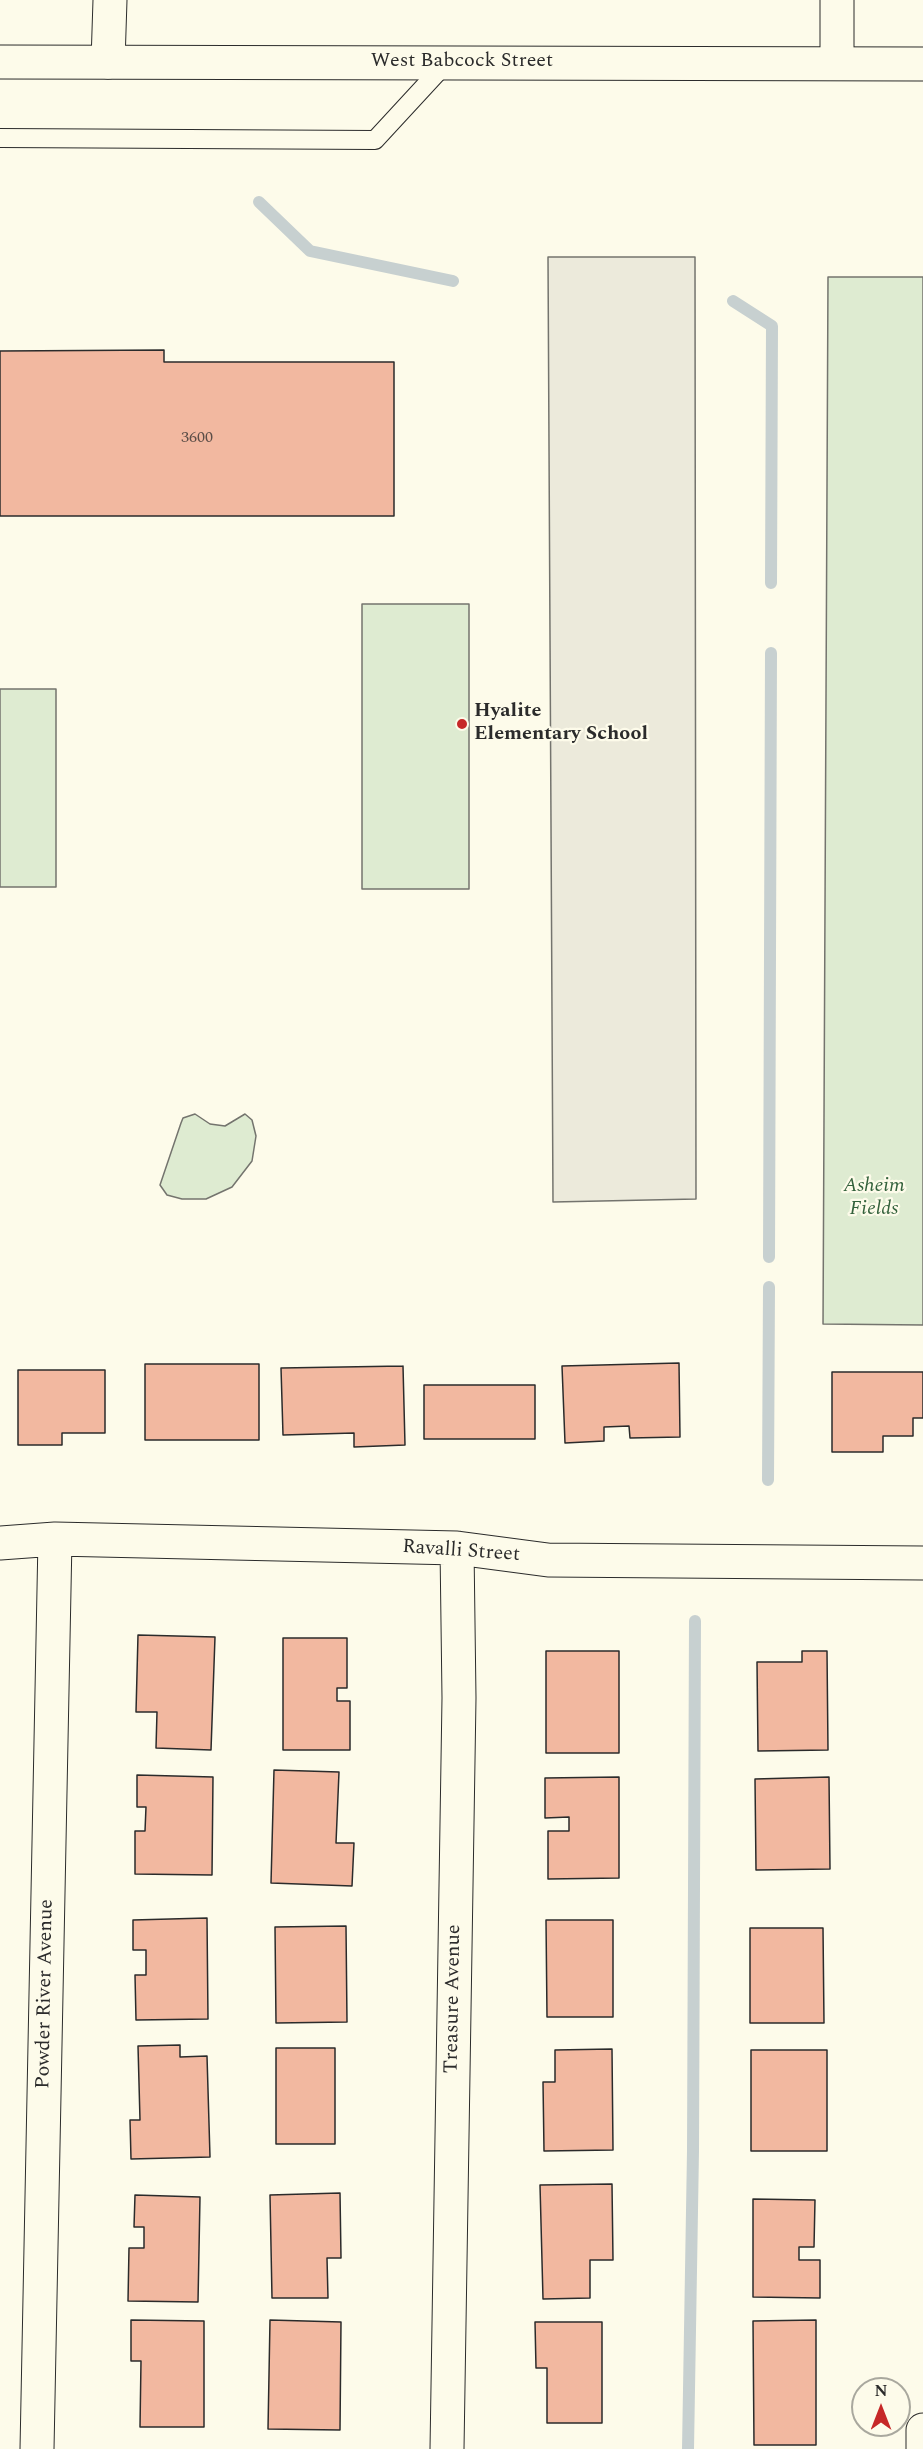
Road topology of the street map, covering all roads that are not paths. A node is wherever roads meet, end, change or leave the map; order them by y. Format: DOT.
graph roads {
  1 [pos="110,0"];
  2 [pos="837,0"];
  3 [pos="0,62"];
  4 [pos="108,62"];
  5 [pos="447,62"];
  6 [pos="837,62"];
  7 [pos="923,64"];
  8 [pos="0,138"];
  9 [pos="55,1539"];
  10 [pos="0,1543"];
  11 [pos="457,1548"];
  12 [pos="923,1563"];
  13 [pos="923,2430"];
  14 [pos="37,2449"];
  15 [pos="447,2449"];
  16 [pos="923,2449"];
  1 -- 4 [label="street"];
  2 -- 6 [label="street"];
  3 -- 4 [label="street, West Babcock Street"];
  4 -- 5 [label="street, West Babcock Street"];
  5 -- 6 [label="street, West Babcock Street"];
  5 -- 8 [label="lane"];
  6 -- 7 [label="street, West Babcock Street"];
  9 -- 10 [label="street, Ravalli Street"];
  9 -- 11 [label="street, Ravalli Street"];
  9 -- 14 [label="street, Powder River Avenue"];
  11 -- 12 [label="street, Ravalli Street"];
  11 -- 15 [label="street, Treasure Avenue"];
  13 -- 16 [label="street"];
}
